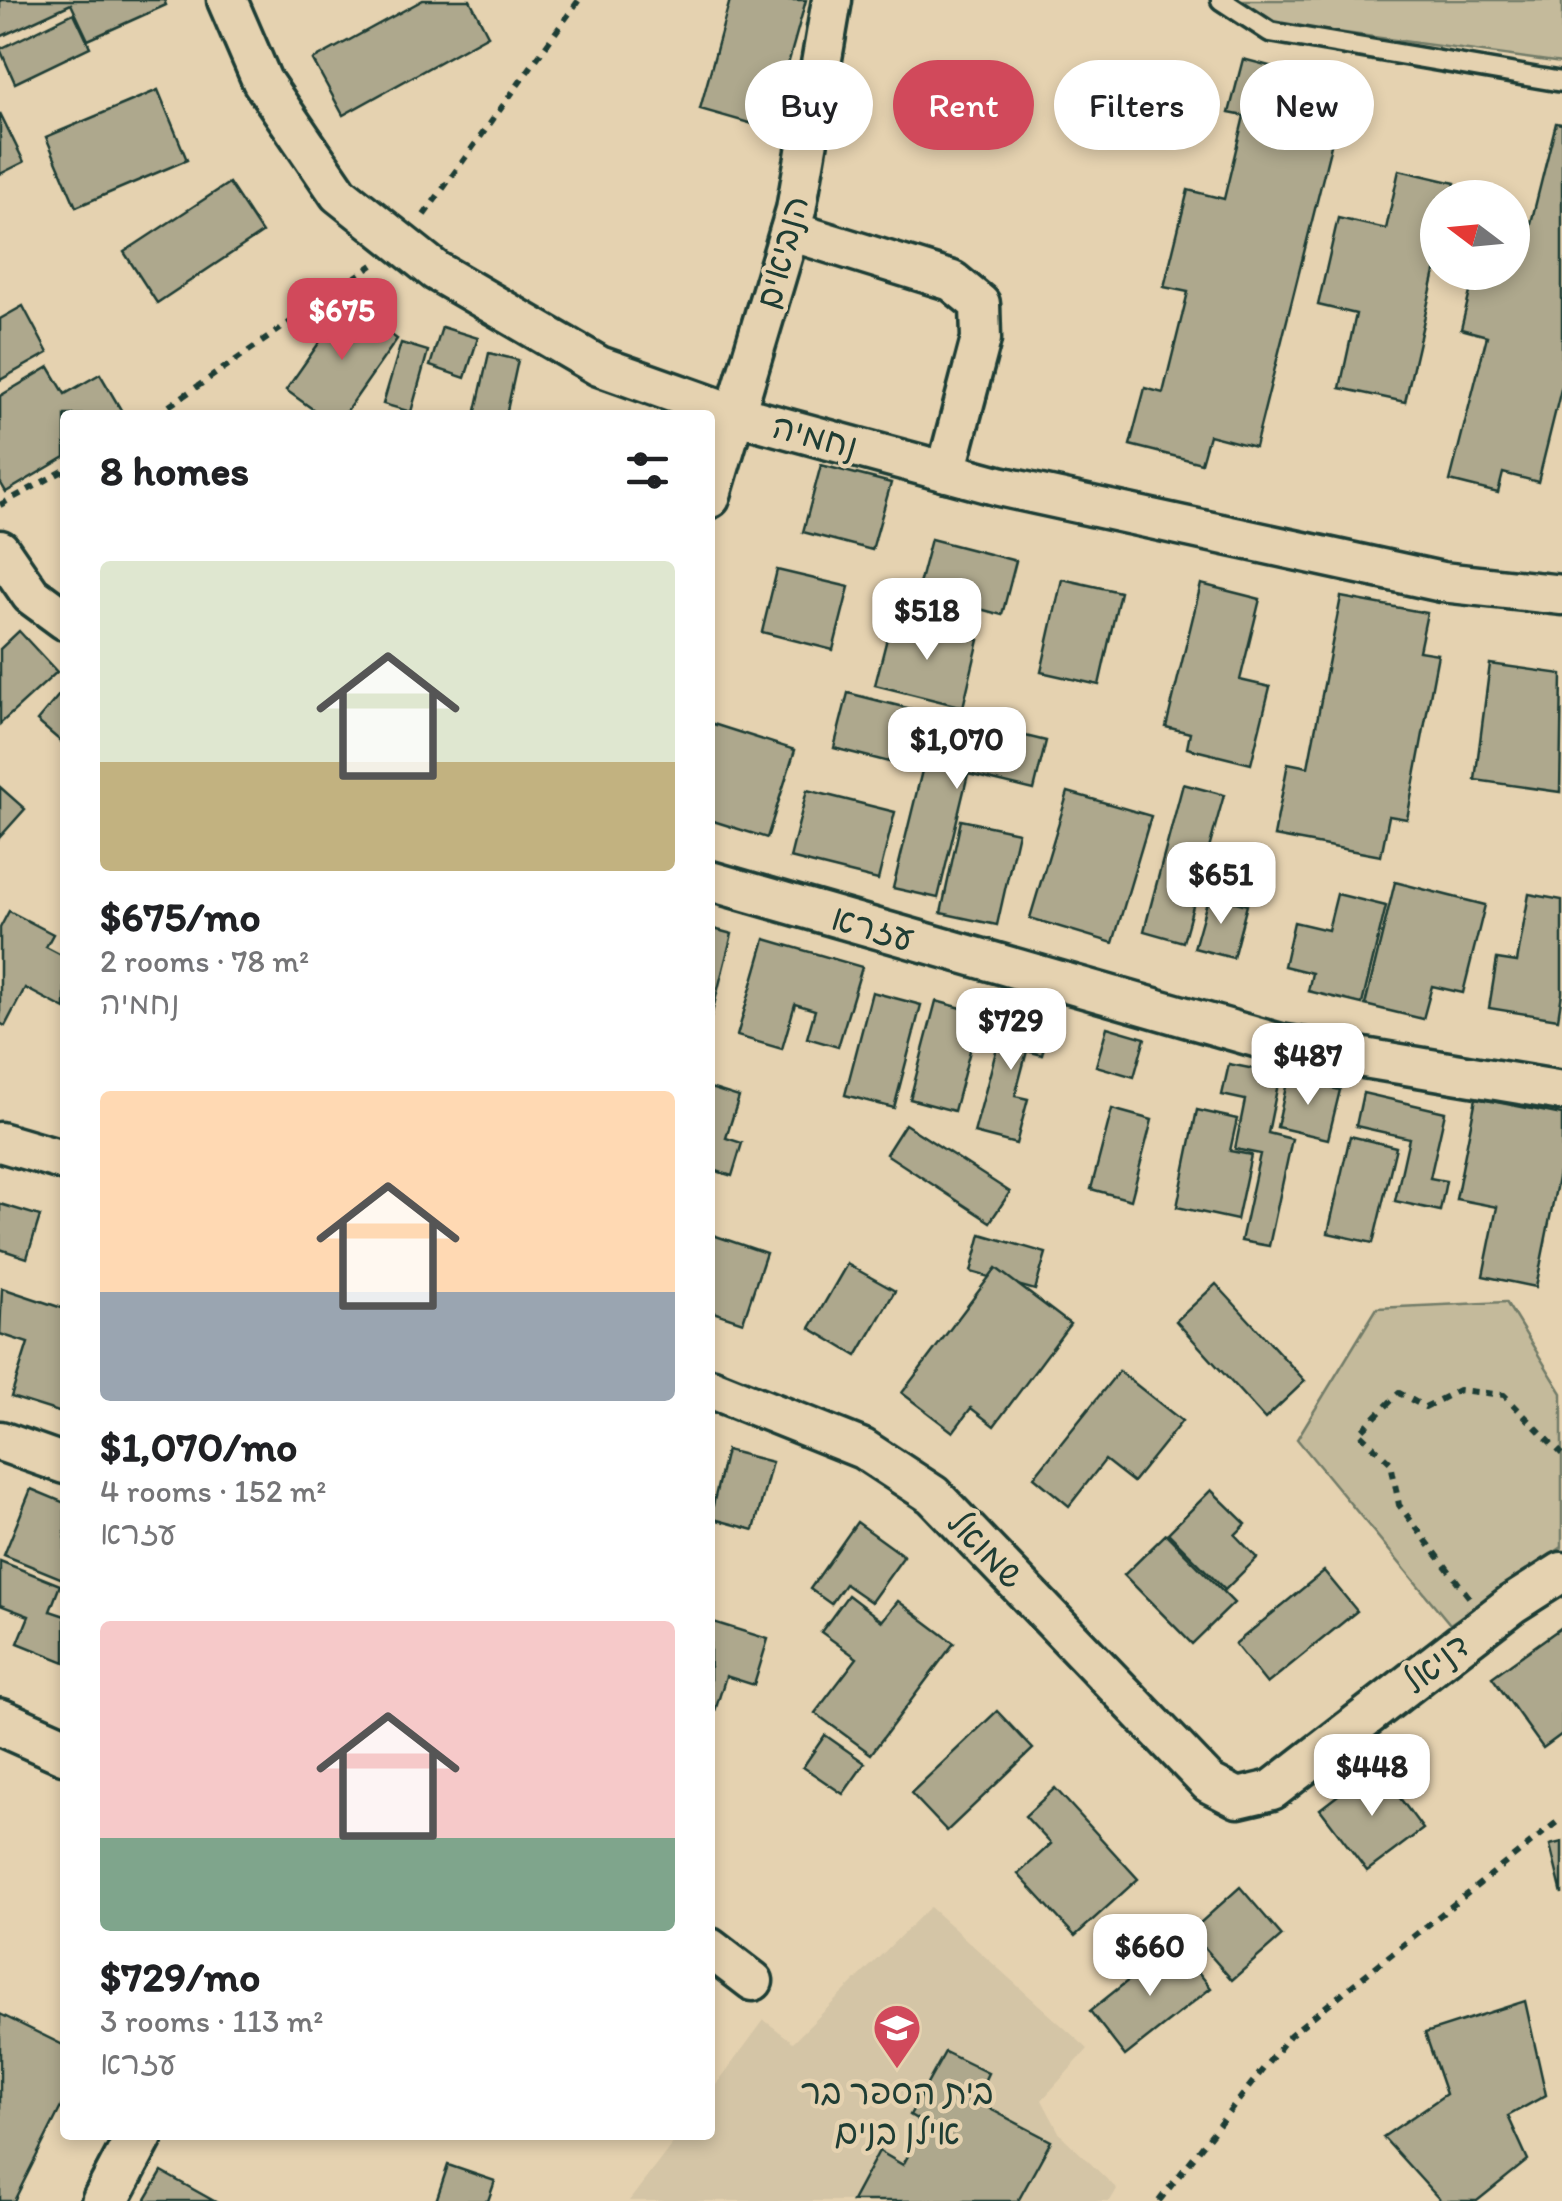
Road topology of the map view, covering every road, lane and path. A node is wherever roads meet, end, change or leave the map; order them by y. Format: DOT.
graph roads {
  1 [pos="227,0"];
  2 [pos="832,0"];
  3 [pos="1221,0"];
  4 [pos="1562,82"];
  5 [pos="790,231"];
  6 [pos="737,415"];
  7 [pos="946,472"];
  8 [pos="60,473"];
  9 [pos="715,483"];
  10 [pos="0,505"];
  11 [pos="0,550"];
  12 [pos="1562,596"];
  13 [pos="60,616"];
  14 [pos="715,882"];
  15 [pos="1562,1091"];
  16 [pos="0,1122"];
  17 [pos="32,1151"];
  18 [pos="715,1390"];
  19 [pos="0,1442"];
  20 [pos="1562,1454"];
  21 [pos="60,1462"];
  22 [pos="1562,1572"];
  23 [pos="1488,1622"];
  24 [pos="0,1722"];
  25 [pos="60,1749"];
  26 [pos="1209,1783"];
  27 [pos="1562,1818"];
  28 [pos="715,1952"];
  29 [pos="753,1982"];
  30 [pos="137,2140"];
  31 [pos="106,2201"];
  32 [pos="1159,2201"];
  1 -- 6 [label="street, נחמיה"];
  2 -- 5 [label="street, הנביאים"];
  3 -- 4 [label="lane"];
  5 -- 6 [label="street, הנביאים"];
  5 -- 7 [label="street"];
  6 -- 7 [label="street, נחמיה"];
  6 -- 9 [label="street, הנביאים"];
  7 -- 12 [label="street, נחמיה"];
  8 -- 10 [label="path"];
  11 -- 13 [label="street"];
  14 -- 15 [label="street, עזרא"];
  16 -- 17 [label="street"];
  18 -- 26 [label="street, שמואל"];
  19 -- 21 [label="street"];
  20 -- 23 [label="path"];
  22 -- 23 [label="street, דניאל"];
  23 -- 26 [label="street, דניאל"];
  24 -- 25 [label="street"];
  27 -- 32 [label="path"];
  28 -- 29 [label="street"];
  30 -- 31 [label="street"];
}
